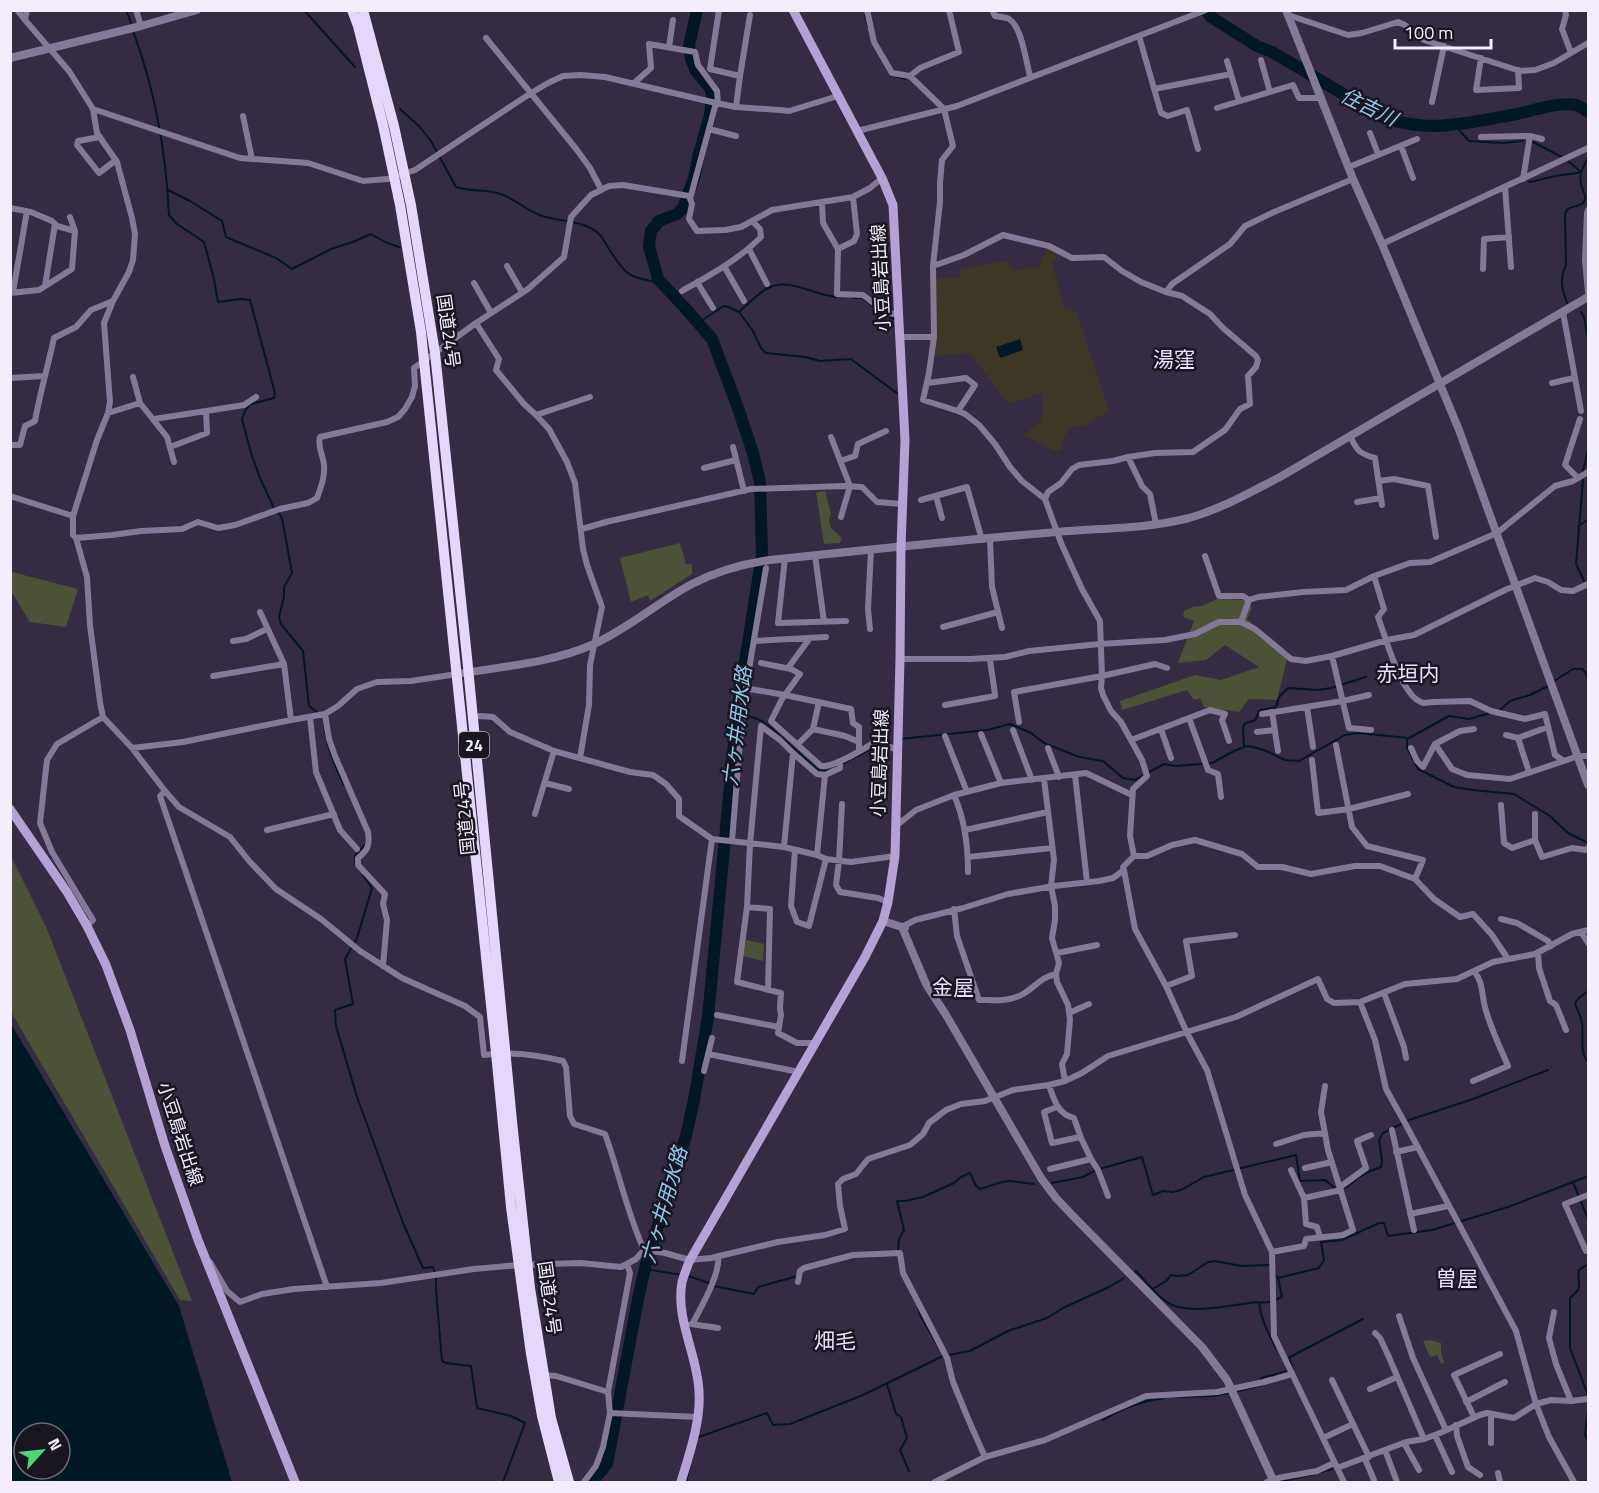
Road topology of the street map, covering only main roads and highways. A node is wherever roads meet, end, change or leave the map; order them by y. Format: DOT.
graph roads {
  1 [pos="352,10"];
  2 [pos="363,10"];
  3 [pos="793,10"];
  4 [pos="399,175"];
  5 [pos="462,673"];
  6 [pos="10,809"];
  7 [pos="501,1053"];
  8 [pos="523,1265"];
  9 [pos="295,1482"];
  10 [pos="559,1482"];
  11 [pos="569,1482"];
  12 [pos="681,1482"];
  1 -- 4 [label="highway, 国道24号 / 24"];
  2 -- 4 [label="highway, 国道24号 / 24"];
  3 -- 12 [label="main road, 小豆島岩出線"];
  4 -- 5 [label="highway, 国道24号 / 24"];
  4 -- 5 [label="highway, 国道24号 / 24"];
  5 -- 7 [label="highway, 国道24号 / 24"];
  5 -- 7 [label="highway, 国道24号 / 24"];
  6 -- 9 [label="main road, 小豆島岩出線"];
  7 -- 8 [label="highway, 国道24号 / 24"];
  8 -- 10 [label="highway, 国道24号 / 24"];
  8 -- 11 [label="highway, 国道24号 / 24"];
}
